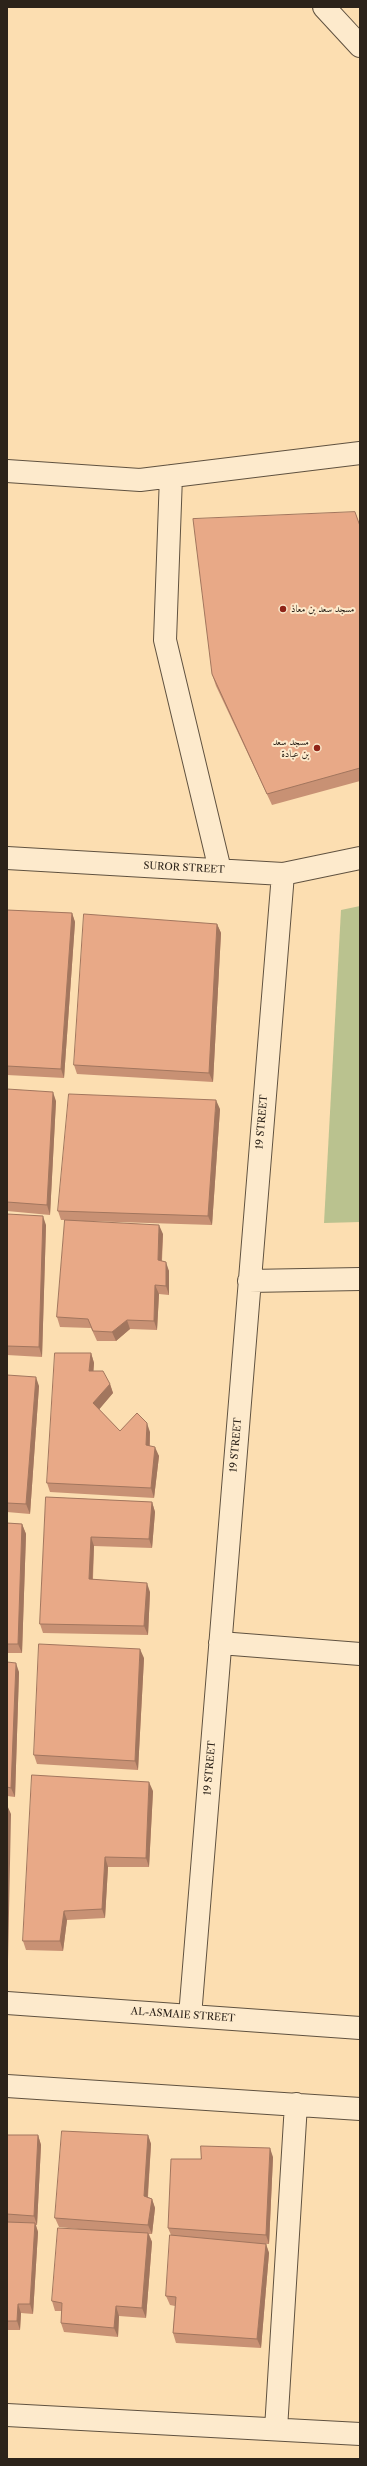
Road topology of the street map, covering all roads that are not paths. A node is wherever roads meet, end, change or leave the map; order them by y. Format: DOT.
graph roads {
  1 [pos="324,7"];
  2 [pos="360,46"];
  3 [pos="360,454"];
  4 [pos="7,470"];
  5 [pos="171,476"];
  6 [pos="7,858"];
  7 [pos="360,858"];
  8 [pos="220,870"];
  9 [pos="283,874"];
  10 [pos="360,1279"];
  11 [pos="249,1281"];
  12 [pos="220,1643"];
  13 [pos="360,1654"];
  14 [pos="7,2003"];
  15 [pos="190,2016"];
  16 [pos="360,2028"];
  17 [pos="7,2086"];
  18 [pos="296,2104"];
  19 [pos="360,2109"];
  20 [pos="7,2415"];
  21 [pos="276,2429"];
  22 [pos="360,2434"];
  1 -- 2 [label="street"];
  3 -- 5 [label="street"];
  4 -- 5 [label="street"];
  5 -- 8 [label="street"];
  6 -- 8 [label="street, SUROR STREET"];
  7 -- 9 [label="street, SUROR STREET"];
  8 -- 9 [label="street, SUROR STREET"];
  9 -- 11 [label="street, 19 STREET"];
  10 -- 11 [label="street"];
  11 -- 12 [label="street, 19 STREET"];
  12 -- 13 [label="street"];
  12 -- 15 [label="street, 19 STREET"];
  14 -- 15 [label="street, AL-ASMAIE STREET"];
  15 -- 16 [label="street, AL-ASMAIE STREET"];
  17 -- 18 [label="street"];
  18 -- 19 [label="street"];
  18 -- 21 [label="street"];
  20 -- 21 [label="street"];
  21 -- 22 [label="street"];
}
